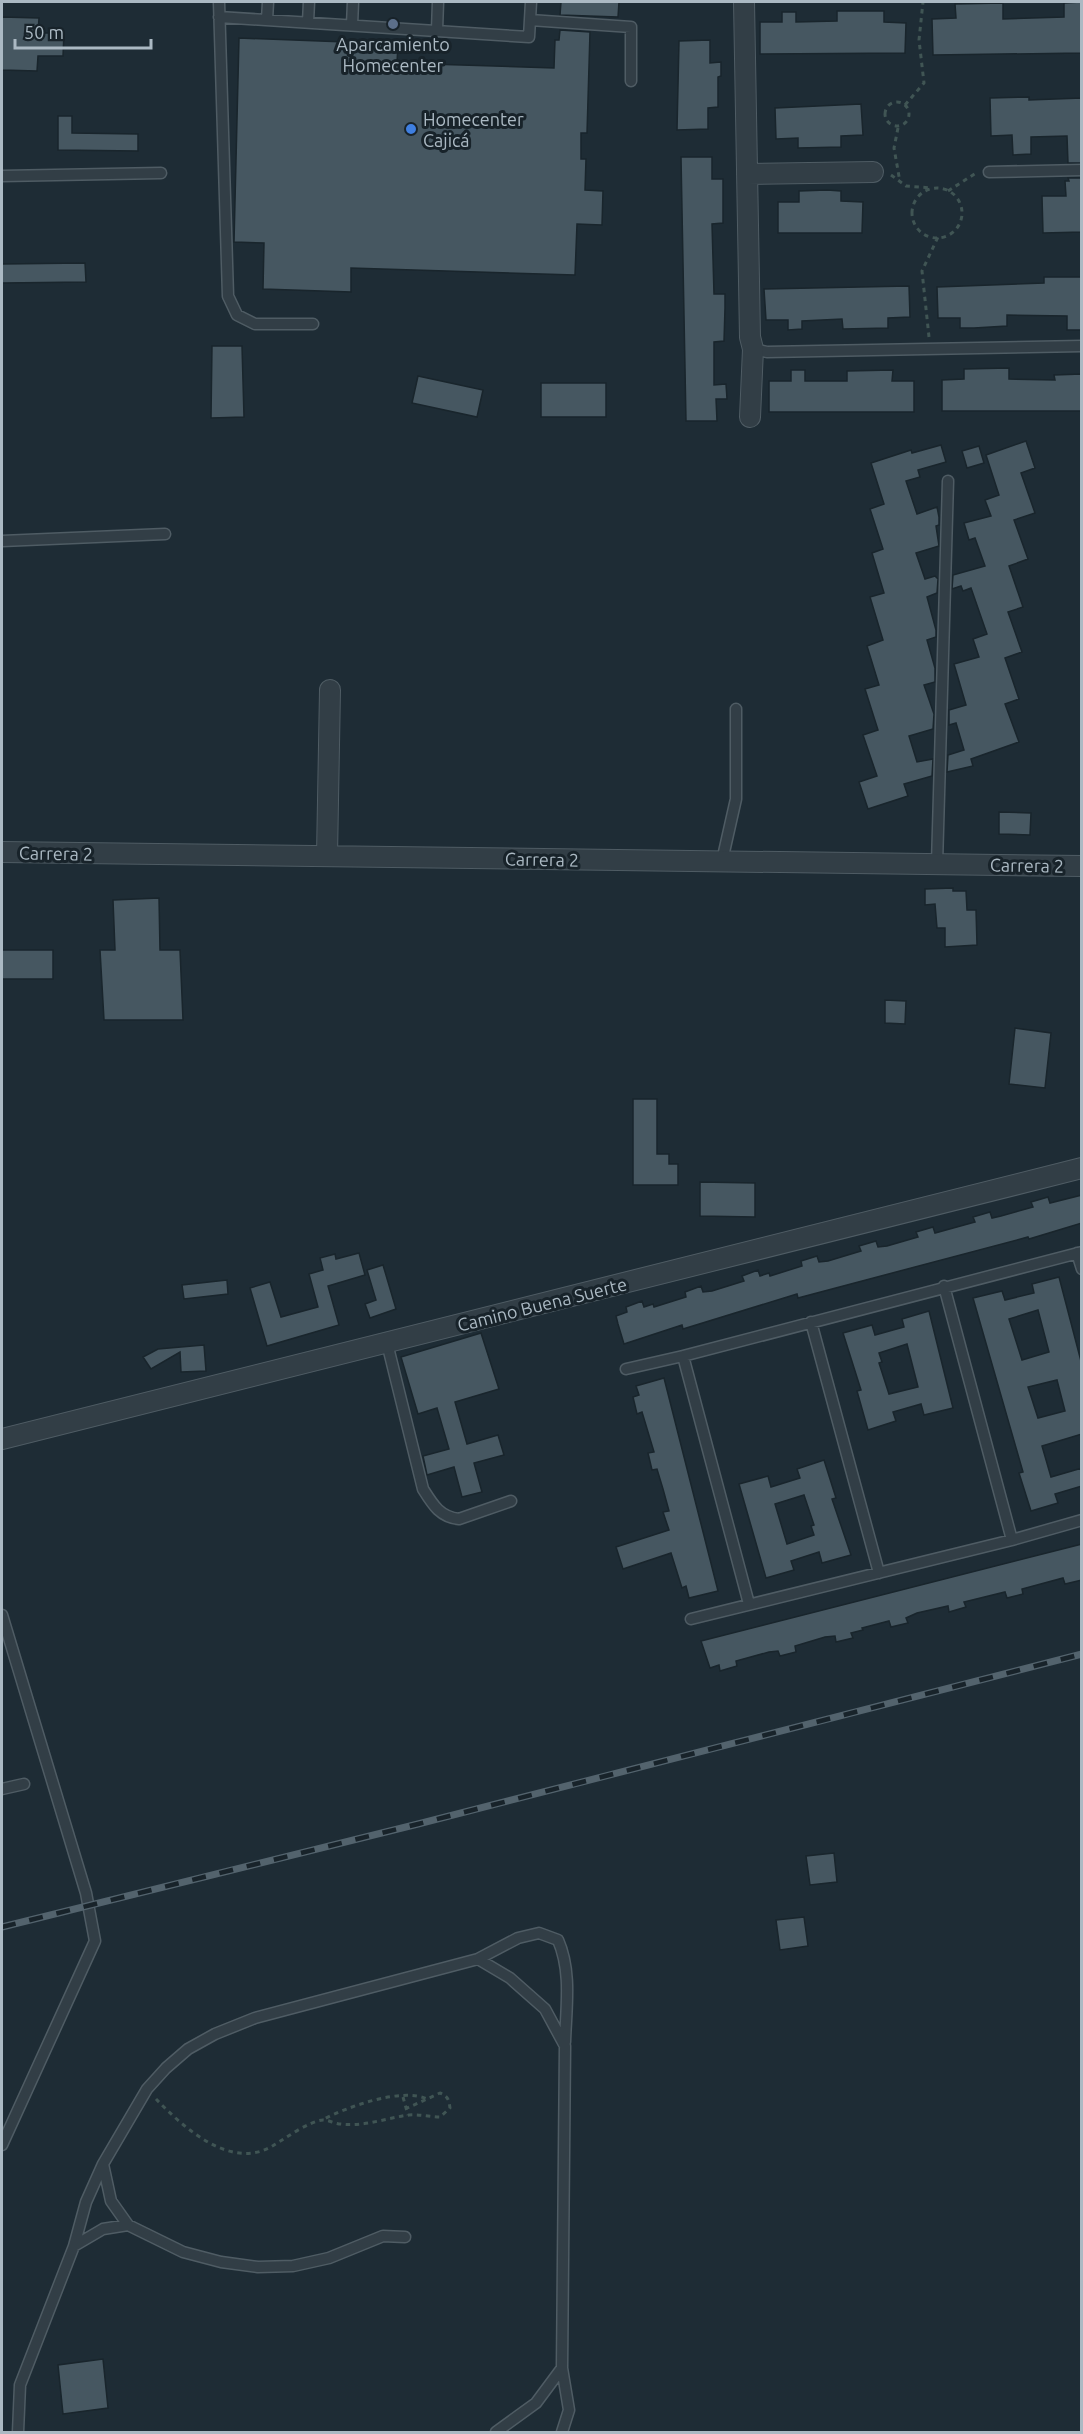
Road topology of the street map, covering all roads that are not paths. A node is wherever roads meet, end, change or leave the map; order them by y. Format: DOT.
graph roads {
  1 [pos="219,2"];
  2 [pos="268,2"];
  3 [pos="309,2"];
  4 [pos="354,2"];
  5 [pos="438,2"];
  6 [pos="531,2"];
  7 [pos="744,2"];
  8 [pos="219,17"];
  9 [pos="267,20"];
  10 [pos="530,20"];
  11 [pos="308,22"];
  12 [pos="352,25"];
  13 [pos="437,30"];
  14 [pos="631,81"];
  15 [pos="1082,170"];
  16 [pos="873,172"];
  17 [pos="989,172"];
  18 [pos="161,173"];
  19 [pos="747,174"];
  20 [pos="2,176"];
  21 [pos="313,324"];
  22 [pos="1082,346"];
  23 [pos="753,349"];
  24 [pos="750,417"];
  25 [pos="948,481"];
  26 [pos="165,534"];
  27 [pos="2,541"];
  28 [pos="330,690"];
  29 [pos="736,709"];
  30 [pos="2,852"];
  31 [pos="327,856"];
  32 [pos="722,861"];
  33 [pos="937,864"];
  34 [pos="1082,866"];
  35 [pos="1082,1168"];
  36 [pos="1079,1252"];
  37 [pos="1082,1269"];
  38 [pos="944,1286"];
  39 [pos="811,1322"];
  40 [pos="387,1343"];
  41 [pos="683,1356"];
  42 [pos="626,1370"];
  43 [pos="2,1439"];
  44 [pos="511,1501"];
  45 [pos="1082,1521"];
  46 [pos="1012,1540"];
  47 [pos="879,1573"];
  48 [pos="749,1605"];
  49 [pos="2,1616"];
  50 [pos="691,1619"];
  51 [pos="24,1784"];
  52 [pos="2,1789"];
  53 [pos="478,1959"];
  54 [pos="565,2046"];
  55 [pos="2,2145"];
  56 [pos="103,2164"];
  57 [pos="128,2225"];
  58 [pos="405,2237"];
  59 [pos="74,2246"];
  60 [pos="562,2368"];
  61 [pos="18,2433"];
  62 [pos="496,2433"];
  63 [pos="561,2433"];
  1 -- 8 [label="lane"];
  2 -- 9 [label="lane"];
  3 -- 11 [label="lane"];
  4 -- 12 [label="lane"];
  5 -- 13 [label="lane"];
  6 -- 10 [label="lane"];
  7 -- 19 [label="street"];
  8 -- 9 [label="lane"];
  8 -- 21 [label="lane"];
  9 -- 11 [label="lane"];
  10 -- 13 [label="lane"];
  10 -- 14 [label="lane"];
  11 -- 12 [label="lane"];
  12 -- 13 [label="lane"];
  15 -- 17 [label="lane"];
  16 -- 19 [label="street"];
  18 -- 20 [label="lane"];
  19 -- 23 [label="street"];
  22 -- 23 [label="lane"];
  23 -- 24 [label="street"];
  25 -- 33 [label="lane"];
  26 -- 27 [label="lane"];
  28 -- 31 [label="street"];
  29 -- 32 [label="lane"];
  30 -- 31 [label="street, Carrera 2"];
  31 -- 32 [label="street, Carrera 2"];
  32 -- 33 [label="street, Carrera 2"];
  33 -- 34 [label="street, Carrera 2"];
  35 -- 40 [label="street, Camino Buena Suerte"];
  36 -- 37 [label="lane"];
  36 -- 38 [label="lane"];
  38 -- 39 [label="lane"];
  38 -- 46 [label="lane"];
  39 -- 41 [label="lane"];
  39 -- 47 [label="lane"];
  40 -- 43 [label="street, Camino Buena Suerte"];
  40 -- 44 [label="lane"];
  41 -- 42 [label="lane"];
  41 -- 48 [label="lane"];
  45 -- 46 [label="lane"];
  46 -- 47 [label="lane"];
  47 -- 48 [label="lane"];
  48 -- 50 [label="lane"];
  49 -- 55 [label="lane"];
  51 -- 52 [label="lane"];
  53 -- 54 [label="lane"];
  53 -- 54 [label="lane"];
  53 -- 56 [label="lane"];
  54 -- 60 [label="lane"];
  56 -- 57 [label="lane"];
  56 -- 59 [label="lane"];
  57 -- 58 [label="lane"];
  57 -- 59 [label="lane"];
  59 -- 61 [label="lane"];
  60 -- 62 [label="lane"];
  60 -- 63 [label="lane"];
}
